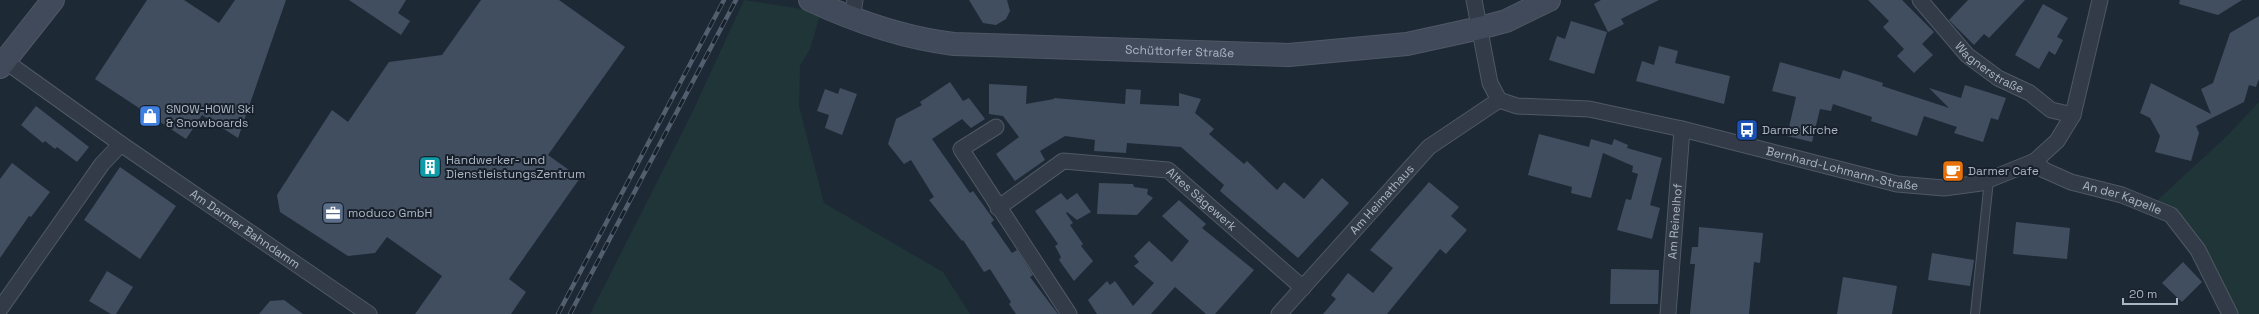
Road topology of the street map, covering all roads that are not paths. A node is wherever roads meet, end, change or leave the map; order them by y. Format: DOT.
graph roads {
  1 [pos="53,0"];
  2 [pos="810,0"];
  3 [pos="1474,0"];
  4 [pos="1549,0"];
  5 [pos="1920,0"];
  6 [pos="2100,0"];
  7 [pos="854,10"];
  8 [pos="1480,28"];
  9 [pos="3,64"];
  10 [pos="1499,100"];
  11 [pos="2073,115"];
  12 [pos="996,127"];
  13 [pos="1682,129"];
  14 [pos="121,144"];
  15 [pos="2035,161"];
  16 [pos="1989,180"];
  17 [pos="998,208"];
  18 [pos="1303,288"];
  19 [pos="0,309"];
  20 [pos="369,314"];
  21 [pos="1069,314"];
  22 [pos="1279,314"];
  23 [pos="1668,314"];
  24 [pos="1975,314"];
  25 [pos="2230,314"];
  1 -- 9 [label="main road"];
  2 -- 7 [label="main road, Schüttorfer Straße"];
  3 -- 8 [label="street"];
  4 -- 8 [label="main road, Schüttorfer Straße"];
  5 -- 11 [label="street, Wagnerstraße"];
  6 -- 11 [label="street, Bernhard-Lohmann-Straße"];
  7 -- 8 [label="main road, Schüttorfer Straße"];
  8 -- 10 [label="street"];
  9 -- 14 [label="street, Am Darmer Bahndamm"];
  10 -- 13 [label="street, Bernhard-Lohmann-Straße"];
  10 -- 18 [label="street, Am Heimathaus"];
  11 -- 15 [label="street, Bernhard-Lohmann-Straße"];
  12 -- 17 [label="street"];
  13 -- 16 [label="street, Bernhard-Lohmann-Straße"];
  13 -- 23 [label="street, Am Reinelhof"];
  14 -- 19 [label="street"];
  14 -- 20 [label="street, Am Darmer Bahndamm"];
  15 -- 16 [label="street, Bernhard-Lohmann-Straße"];
  15 -- 25 [label="street, An der Kapelle"];
  16 -- 24 [label="lane"];
  17 -- 18 [label="street, Altes Sägewerk"];
  17 -- 21 [label="street"];
  18 -- 22 [label="street, Am Heimathaus"];
}
